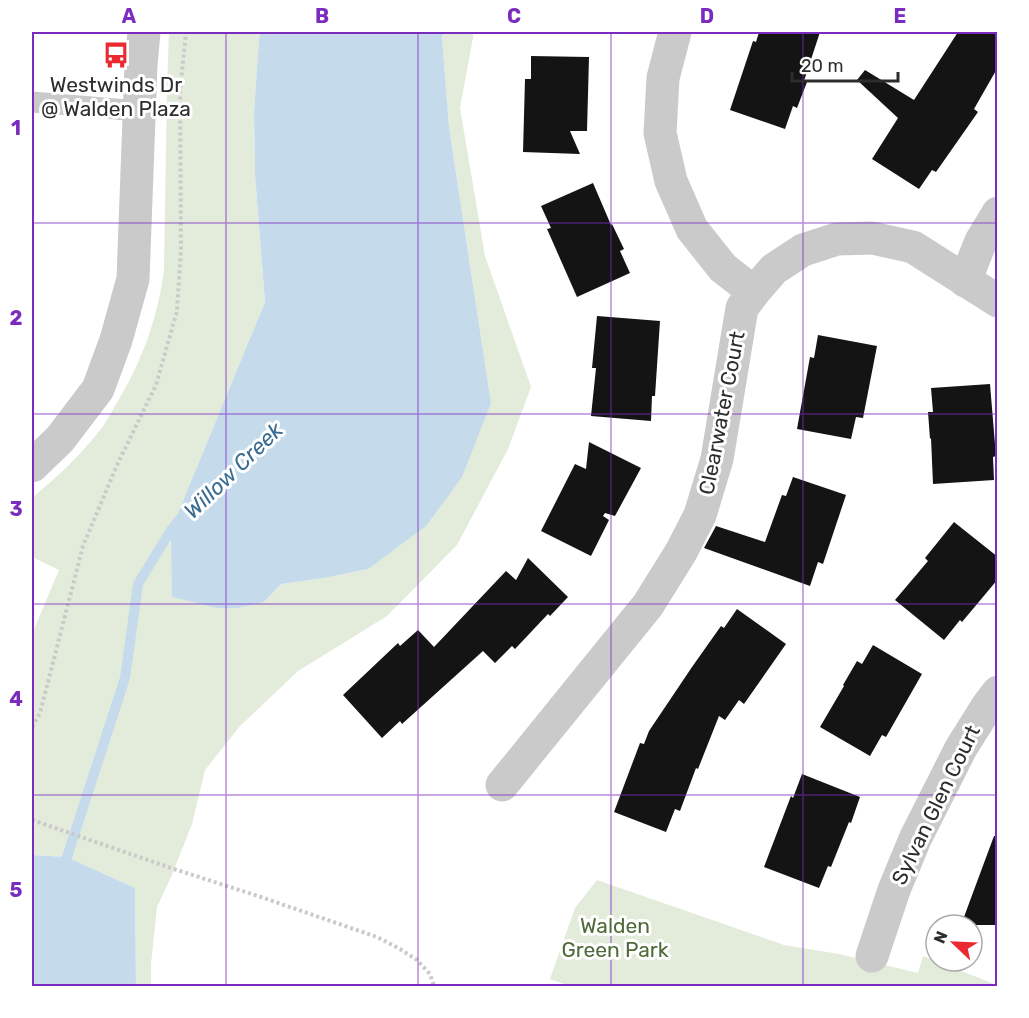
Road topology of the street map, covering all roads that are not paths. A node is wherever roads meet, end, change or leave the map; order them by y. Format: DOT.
graph roads {
  1 [pos="144,32"];
  2 [pos="675,32"];
  3 [pos="32,102"];
  4 [pos="139,111"];
  5 [pos="998,213"];
  6 [pos="965,281"];
  7 [pos="754,292"];
  8 [pos="998,301"];
  9 [pos="32,466"];
  10 [pos="998,692"];
  11 [pos="502,785"];
  12 [pos="872,956"];
  1 -- 4 [label="street"];
  2 -- 7 [label="street"];
  3 -- 4 [label="lane"];
  4 -- 9 [label="street"];
  5 -- 6 [label="street"];
  6 -- 7 [label="street, Clearwater Court"];
  6 -- 8 [label="street, Clearwater Court"];
  7 -- 11 [label="street, Clearwater Court"];
  10 -- 12 [label="street, Sylvan Glen Court"];
}
